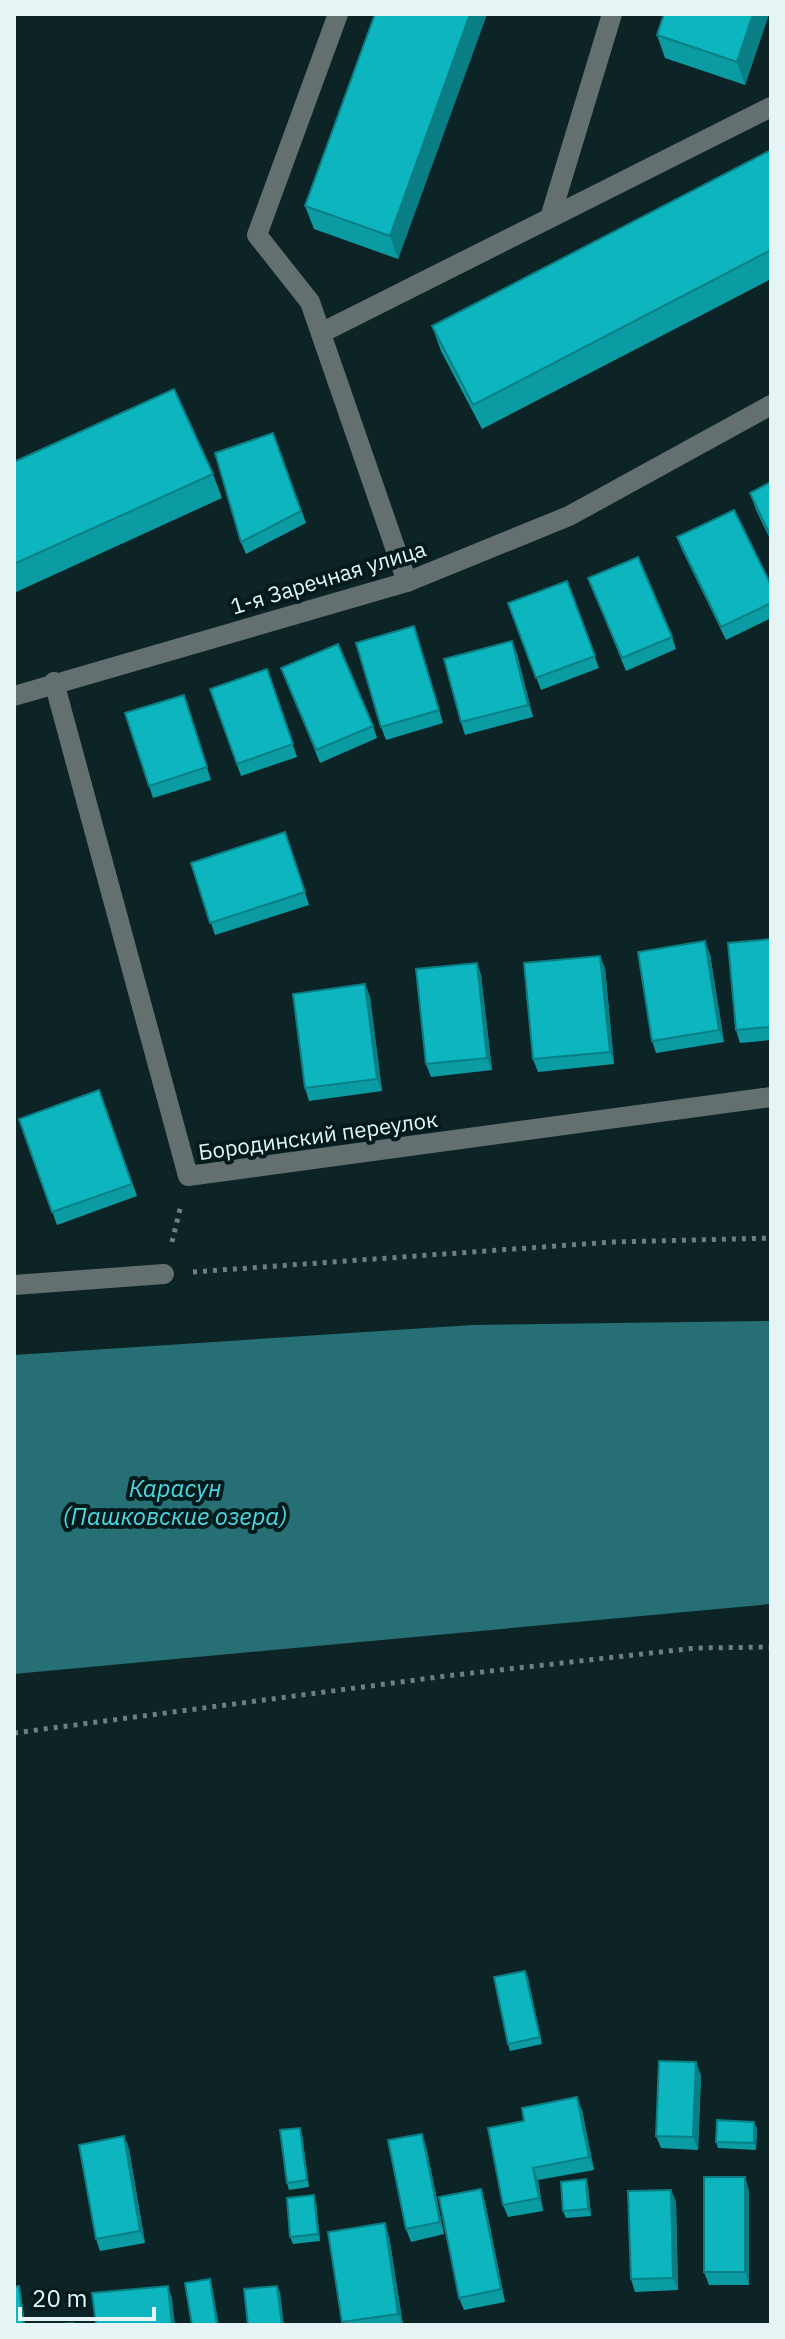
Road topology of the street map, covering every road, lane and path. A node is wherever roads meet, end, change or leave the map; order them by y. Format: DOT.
graph roads {
  1 [pos="338,14"];
  2 [pos="612,14"];
  3 [pos="771,107"];
  4 [pos="550,218"];
  5 [pos="321,333"];
  6 [pos="771,405"];
  7 [pos="407,582"];
  8 [pos="54,682"];
  9 [pos="14,696"];
  10 [pos="771,1097"];
  11 [pos="188,1176"];
  12 [pos="771,1238"];
  13 [pos="164,1274"];
  14 [pos="14,1285"];
  15 [pos="771,1647"];
  16 [pos="14,1733"];
  1 -- 5 [label="street"];
  2 -- 4 [label="street"];
  3 -- 4 [label="street"];
  4 -- 5 [label="street"];
  5 -- 7 [label="street"];
  6 -- 7 [label="street, 1-я Заречная улица"];
  7 -- 8 [label="street, 1-я Заречная улица"];
  8 -- 9 [label="street, 1-я Заречная улица"];
  8 -- 11 [label="street, Бородинский переулок"];
  10 -- 11 [label="street, Бородинский переулок"];
  11 -- 13 [label="path"];
  12 -- 13 [label="path"];
  13 -- 14 [label="street"];
  15 -- 16 [label="path"];
}
